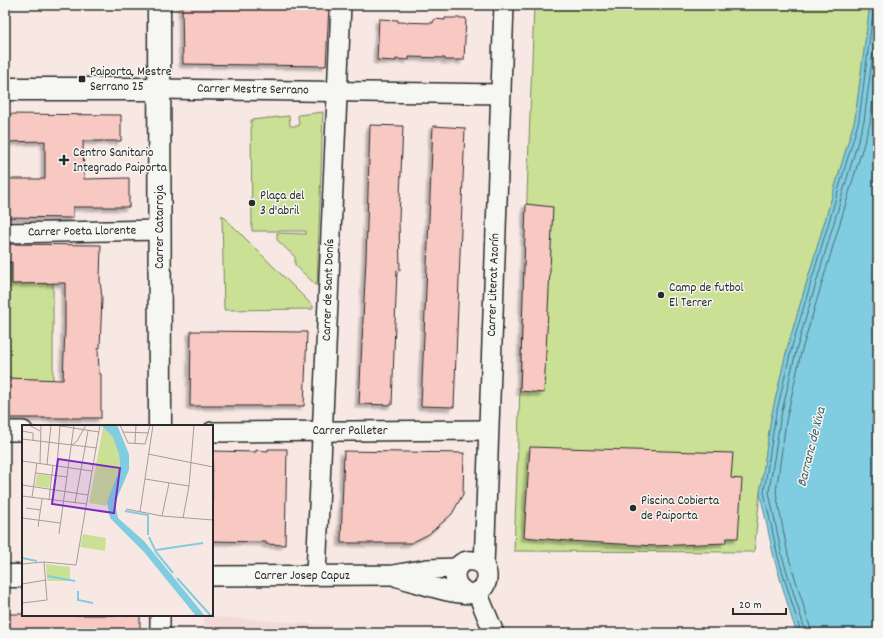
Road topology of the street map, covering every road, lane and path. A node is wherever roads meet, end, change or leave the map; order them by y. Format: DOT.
graph roads {
  1 [pos="159,5"];
  2 [pos="341,5"];
  3 [pos="504,5"];
  4 [pos="5,89"];
  5 [pos="160,89"];
  6 [pos="338,92"];
  7 [pos="501,94"];
  8 [pos="160,230"];
  9 [pos="5,233"];
  10 [pos="160,425"];
  11 [pos="488,430"];
  12 [pos="5,431"];
  13 [pos="22,431"];
  14 [pos="323,431"];
  15 [pos="213,432"];
  16 [pos="484,566"];
  17 [pos="457,568"];
  18 [pos="316,575"];
  19 [pos="393,575"];
  20 [pos="5,576"];
  21 [pos="22,576"];
  22 [pos="213,576"];
  23 [pos="472,592"];
  24 [pos="160,616"];
  25 [pos="160,633"];
  26 [pos="494,633"];
  1 -- 5 [label="street, Carrer Catarroja"];
  2 -- 6 [label="street, Carrer de Sant Donís"];
  3 -- 7 [label="street, Carrer Literat Azorín"];
  4 -- 5 [label="street, Carrer Mestre Serrano"];
  5 -- 6 [label="street, Carrer Mestre Serrano"];
  5 -- 8 [label="street, Carrer Catarroja"];
  6 -- 7 [label="street, Carrer Mestre Serrano"];
  6 -- 14 [label="street, Carrer de Sant Donís"];
  7 -- 11 [label="street, Carrer Literat Azorín"];
  8 -- 9 [label="street, Carrer Poeta Llorente"];
  8 -- 10 [label="street, Carrer Catarroja"];
  11 -- 14 [label="street, Carrer Palleter"];
  11 -- 16 [label="street, Carrer Literat Azorín"];
  12 -- 13 [label="street"];
  14 -- 15 [label="street, Carrer Palleter"];
  14 -- 18 [label="street, Carrer de Sant Donís"];
  16 -- 17 [label="street"];
  16 -- 23 [label="street"];
  17 -- 19 [label="street, Carrer Josep Capuz"];
  17 -- 23 [label="street"];
  18 -- 19 [label="street, Carrer Josep Capuz"];
  18 -- 22 [label="street, Carrer Josep Capuz"];
  19 -- 23 [label="street, Carrer Josep Capuz"];
  20 -- 21 [label="street"];
  23 -- 26 [label="street"];
  24 -- 25 [label="street"];
}
